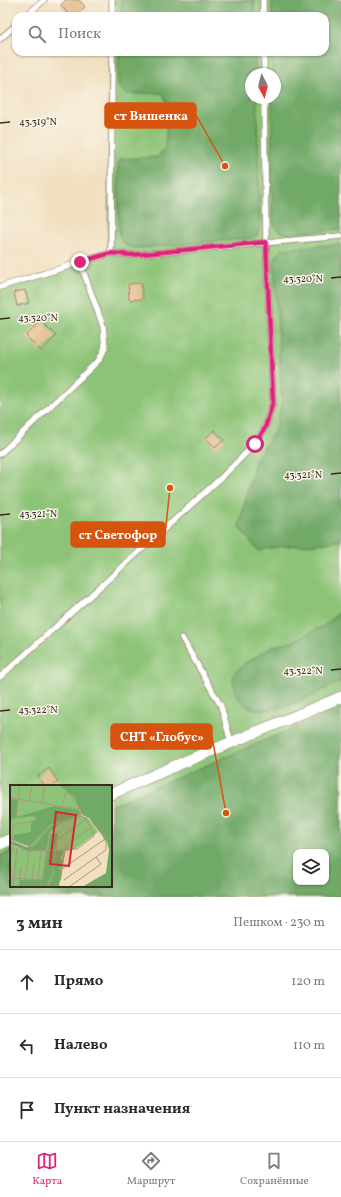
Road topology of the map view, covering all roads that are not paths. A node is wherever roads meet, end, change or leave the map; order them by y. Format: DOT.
graph roads {
  1 [pos="44,0"];
  2 [pos="112,0"];
  3 [pos="263,0"];
  4 [pos="30,12"];
  5 [pos="112,12"];
  6 [pos="263,12"];
  7 [pos="12,28"];
  8 [pos="0,39"];
  9 [pos="112,56"];
  10 [pos="264,56"];
  11 [pos="264,68"];
  12 [pos="264,104"];
  13 [pos="341,236"];
  14 [pos="266,242"];
  15 [pos="111,253"];
  16 [pos="80,262"];
  17 [pos="0,287"];
  18 [pos="0,454"];
  19 [pos="182,638"];
  20 [pos="0,677"];
  21 [pos="341,697"];
  22 [pos="230,742"];
  23 [pos="112,794"];
  24 [pos="10,839"];
  25 [pos="0,844"];
  1 -- 4 [label="lane"];
  2 -- 5 [label="lane"];
  3 -- 6 [label="lane"];
  7 -- 8 [label="lane"];
  9 -- 15 [label="lane"];
  10 -- 11 [label="lane"];
  12 -- 14 [label="lane"];
  13 -- 14 [label="lane"];
  14 -- 15 [label="lane"];
  14 -- 20 [label="lane"];
  15 -- 16 [label="lane"];
  16 -- 17 [label="lane"];
  16 -- 18 [label="lane"];
  19 -- 22 [label="lane"];
  21 -- 22 [label="street"];
  22 -- 23 [label="street"];
  24 -- 25 [label="street"];
}
